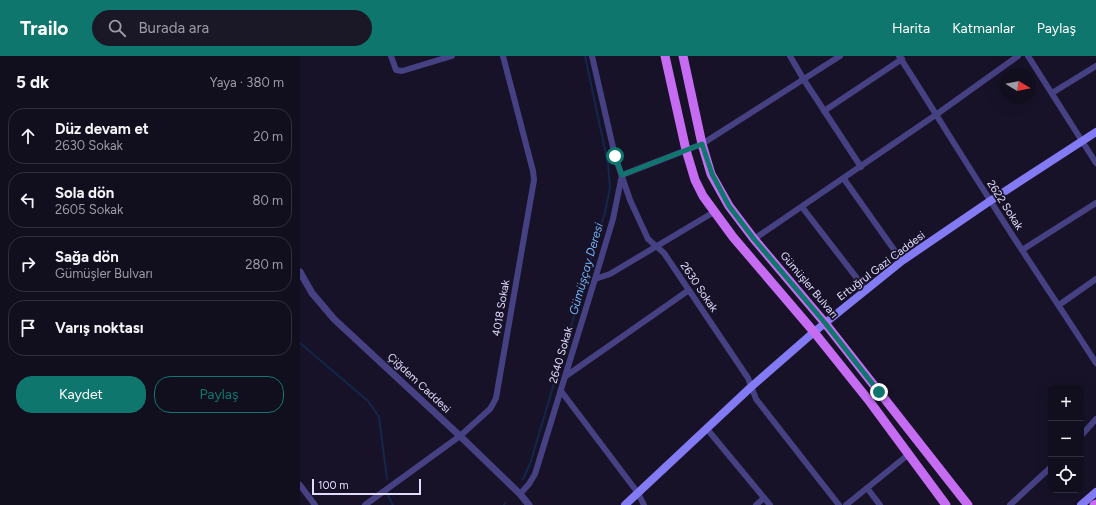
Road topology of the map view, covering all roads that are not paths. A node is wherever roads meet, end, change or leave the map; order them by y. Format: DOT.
graph roads {
  1 [pos="391,56"];
  2 [pos="452,56"];
  3 [pos="503,56"];
  4 [pos="592,56"];
  5 [pos="665,56"];
  6 [pos="683,56"];
  7 [pos="790,56"];
  8 [pos="840,56"];
  9 [pos="1018,56"];
  10 [pos="1028,56"];
  11 [pos="437,58"];
  12 [pos="900,58"];
  13 [pos="1096,66"];
  14 [pos="804,80"];
  15 [pos="1052,93"];
  16 [pos="824,111"];
  17 [pos="938,114"];
  18 [pos="1096,132"];
  19 [pos="1082,141"];
  20 [pos="702,144"];
  21 [pos="686,150"];
  22 [pos="1096,163"];
  23 [pos="861,167"];
  24 [pos="622,175"];
  25 [pos="844,179"];
  26 [pos="990,201"];
  27 [pos="1096,203"];
  28 [pos="802,207"];
  29 [pos="714,212"];
  30 [pos="754,239"];
  31 [pos="656,247"];
  32 [pos="1022,250"];
  33 [pos="902,261"];
  34 [pos="300,272"];
  35 [pos="595,279"];
  36 [pos="1096,279"];
  37 [pos="689,290"];
  38 [pos="866,290"];
  39 [pos="1059,305"];
  40 [pos="825,323"];
  41 [pos="814,332"];
  42 [pos="1096,363"];
  43 [pos="566,376"];
  44 [pos="751,387"];
  45 [pos="561,391"];
  46 [pos="1096,419"];
  47 [pos="707,429"];
  48 [pos="1084,433"];
  49 [pos="460,436"];
  50 [pos="909,454"];
  51 [pos="1048,470"];
  52 [pos="300,485"];
  53 [pos="867,488"];
  54 [pos="1096,492"];
  55 [pos="638,493"];
  56 [pos="520,494"];
  57 [pos="764,498"];
  58 [pos="315,505"];
  59 [pos="365,505"];
  60 [pos="530,505"];
  61 [pos="625,505"];
  62 [pos="644,505"];
  63 [pos="756,505"];
  64 [pos="770,505"];
  65 [pos="839,505"];
  66 [pos="846,505"];
  67 [pos="880,505"];
  68 [pos="946,505"];
  69 [pos="968,505"];
  70 [pos="1010,505"];
  71 [pos="1080,505"];
  1 -- 11 [label="street"];
  2 -- 11 [label="street"];
  3 -- 49 [label="street, 4018 Sokak"];
  4 -- 24 [label="street, 2630 Sokak"];
  5 -- 21 [label="main road"];
  6 -- 20 [label="main road, Gümüşler Bulvarı"];
  7 -- 14 [label="street"];
  8 -- 14 [label="street"];
  9 -- 17 [label="street"];
  10 -- 15 [label="street"];
  12 -- 16 [label="street"];
  12 -- 17 [label="street, 2622 Sokak"];
  13 -- 15 [label="street"];
  14 -- 16 [label="street"];
  14 -- 20 [label="street"];
  15 -- 19 [label="street"];
  16 -- 23 [label="street"];
  17 -- 23 [label="street"];
  17 -- 26 [label="street, 2622 Sokak"];
  18 -- 19 [label="main road, Ertuğrul Gazi Caddesi"];
  19 -- 22 [label="street"];
  19 -- 26 [label="main road, Ertuğrul Gazi Caddesi"];
  20 -- 21 [label="street"];
  20 -- 30 [label="main road, Gümüşler Bulvarı"];
  21 -- 24 [label="street"];
  21 -- 29 [label="main road"];
  23 -- 25 [label="street"];
  24 -- 31 [label="street, 2630 Sokak"];
  24 -- 35 [label="street, 2640 Sokak"];
  25 -- 28 [label="street"];
  25 -- 33 [label="street"];
  26 -- 32 [label="street, 2622 Sokak"];
  26 -- 33 [label="main road, Ertuğrul Gazi Caddesi"];
  27 -- 32 [label="street"];
  28 -- 30 [label="street"];
  28 -- 38 [label="street"];
  29 -- 31 [label="street"];
  29 -- 41 [label="main road"];
  30 -- 40 [label="main road, Gümüşler Bulvarı"];
  31 -- 35 [label="street"];
  31 -- 37 [label="street, 2630 Sokak"];
  32 -- 39 [label="street, 2622 Sokak"];
  33 -- 38 [label="main road, Ertuğrul Gazi Caddesi"];
  34 -- 49 [label="street, Çiğdem Caddesi"];
  35 -- 43 [label="street, 2640 Sokak"];
  36 -- 39 [label="street"];
  37 -- 43 [label="street"];
  37 -- 44 [label="street, 2630 Sokak"];
  38 -- 40 [label="main road, Ertuğrul Gazi Caddesi"];
  39 -- 42 [label="street, 2622 Sokak"];
  40 -- 41 [label="main road, Ertuğrul Gazi Caddesi"];
  40 -- 69 [label="main road, Gümüşler Bulvarı"];
  41 -- 44 [label="main road, Ertuğrul Gazi Caddesi"];
  41 -- 50 [label="main road"];
  43 -- 45 [label="street, 2640 Sokak"];
  44 -- 47 [label="main road, Ertuğrul Gazi Caddesi"];
  44 -- 65 [label="street, 2630 Sokak"];
  45 -- 55 [label="street"];
  45 -- 56 [label="street, 2640 Sokak"];
  46 -- 48 [label="street"];
  47 -- 55 [label="main road, Ertuğrul Gazi Caddesi"];
  47 -- 57 [label="street"];
  49 -- 56 [label="street, Çiğdem Caddesi"];
  49 -- 59 [label="street, 4018 Sokak"];
  50 -- 53 [label="street"];
  50 -- 68 [label="main road"];
  51 -- 70 [label="street"];
  52 -- 58 [label="street"];
  53 -- 66 [label="street"];
  53 -- 67 [label="street"];
  54 -- 71 [label="main road"];
  55 -- 61 [label="main road, Ertuğrul Gazi Caddesi"];
  55 -- 62 [label="street"];
  56 -- 60 [label="street, Çiğdem Caddesi"];
  57 -- 63 [label="street"];
  57 -- 64 [label="street"];
}
